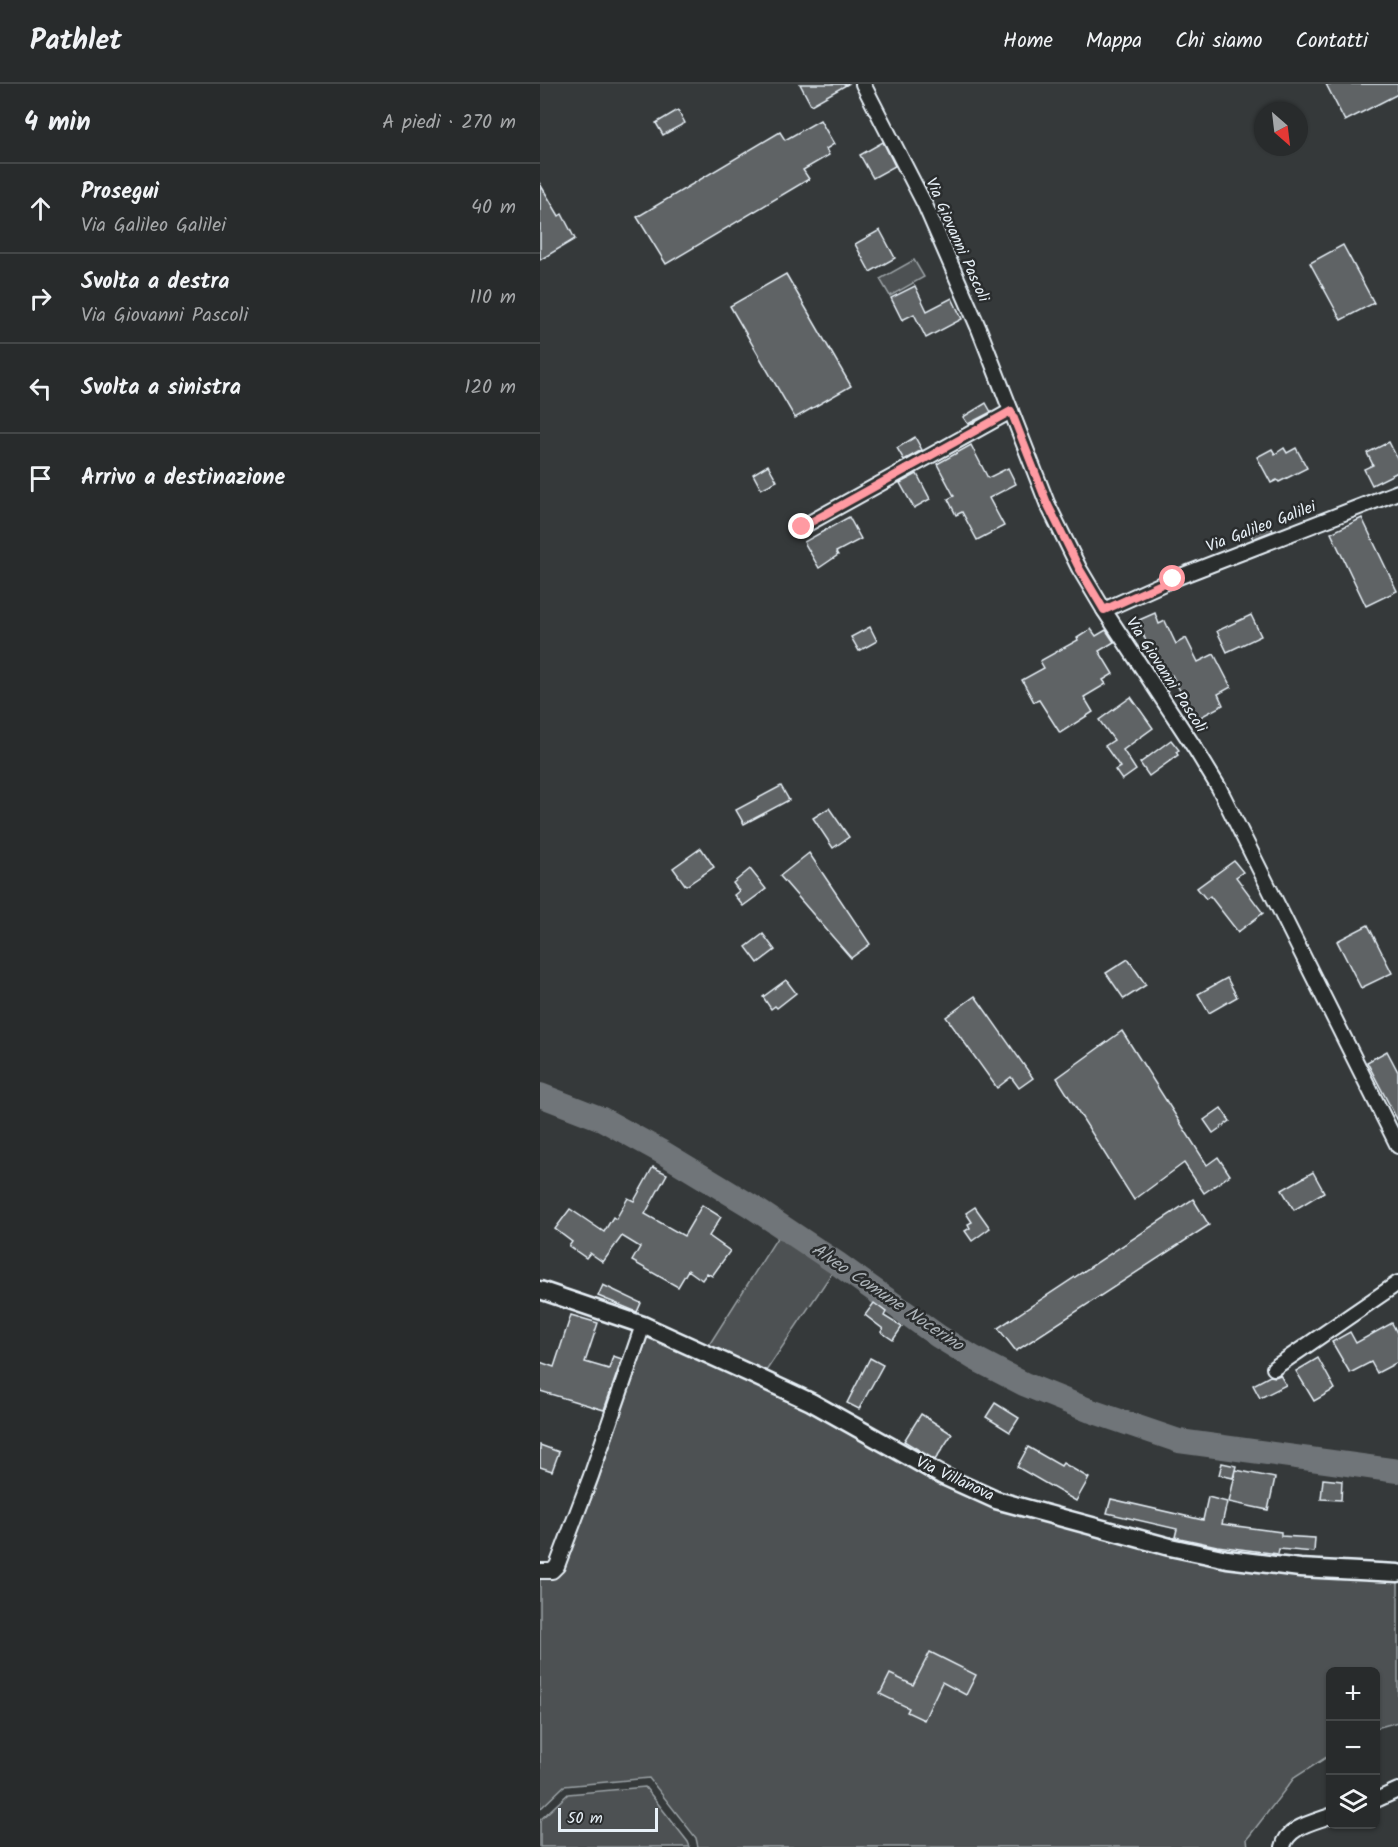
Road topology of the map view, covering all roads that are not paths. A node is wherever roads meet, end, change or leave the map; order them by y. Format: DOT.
graph roads {
  1 [pos="862,84"];
  2 [pos="1011,411"];
  3 [pos="1398,492"];
  4 [pos="802,527"];
  5 [pos="1104,610"];
  6 [pos="1398,1146"];
  7 [pos="1398,1283"];
  8 [pos="540,1290"];
  9 [pos="643,1325"];
  10 [pos="1274,1368"];
  11 [pos="540,1571"];
  12 [pos="1398,1573"];
  13 [pos="1398,1790"];
  14 [pos="1380,1798"];
  15 [pos="1326,1818"];
  16 [pos="1283,1847"];
  1 -- 2 [label="street, Via Giovanni Pascoli"];
  2 -- 4 [label="street"];
  2 -- 5 [label="street, Via Giovanni Pascoli"];
  3 -- 5 [label="street, Via Galileo Galilei"];
  5 -- 6 [label="street, Via Giovanni Pascoli"];
  7 -- 10 [label="street"];
  8 -- 9 [label="main road, Via Villanova"];
  9 -- 11 [label="street"];
  9 -- 12 [label="main road, Via Villanova"];
  13 -- 14 [label="street"];
  15 -- 16 [label="street"];
}
